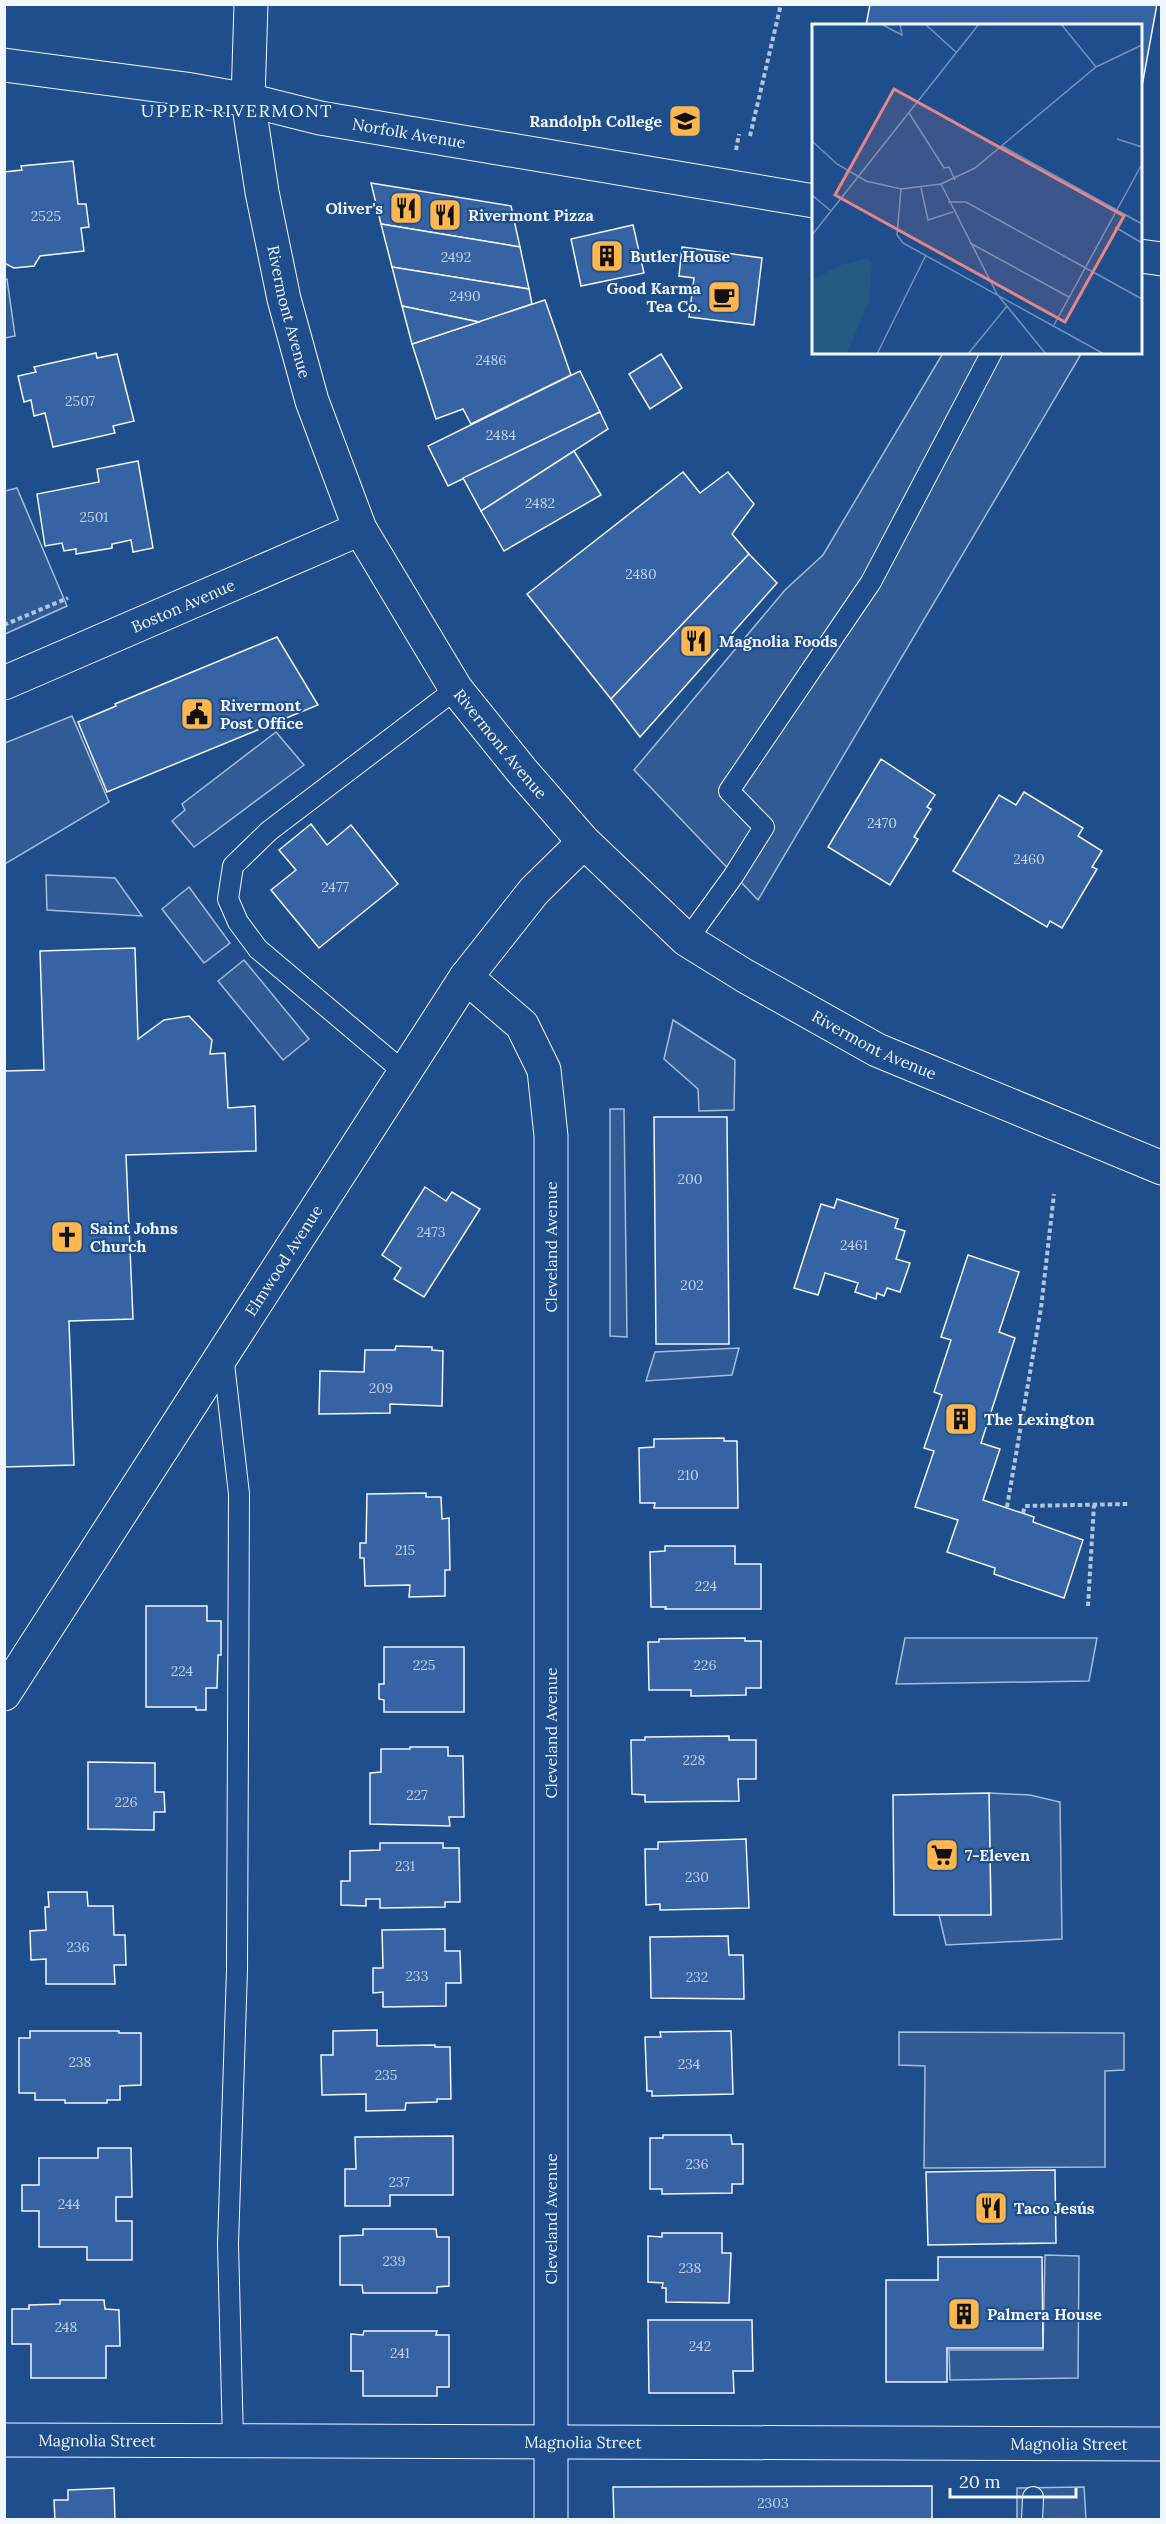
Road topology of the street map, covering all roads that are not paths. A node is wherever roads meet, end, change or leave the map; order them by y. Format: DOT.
graph roads {
  1 [pos="251,4"];
  2 [pos="4,65"];
  3 [pos="248,100"];
  4 [pos="812,201"];
  5 [pos="1142,256"];
  6 [pos="1161,259"];
  7 [pos="991,354"];
  8 [pos="360,529"];
  9 [pos="4,683"];
  10 [pos="456,689"];
  11 [pos="584,842"];
  12 [pos="687,940"];
  13 [pos="466,977"];
  14 [pos="405,1073"];
  15 [pos="1161,1168"];
  16 [pos="223,1352"];
  17 [pos="4,1694"];
  18 [pos="4,2440"];
  19 [pos="233,2440"];
  20 [pos="551,2440"];
  21 [pos="1161,2444"];
  22 [pos="1033,2497"];
  23 [pos="551,2520"];
  24 [pos="1032,2520"];
  1 -- 3 [label="street, Rivermont Avenue"];
  2 -- 3 [label="street, Norfolk Avenue"];
  3 -- 4 [label="street, Norfolk Avenue"];
  3 -- 8 [label="street, Rivermont Avenue"];
  5 -- 6 [label="street"];
  7 -- 12 [label="lane"];
  8 -- 9 [label="street, Boston Avenue"];
  8 -- 10 [label="street, Rivermont Avenue"];
  10 -- 11 [label="street, Rivermont Avenue"];
  10 -- 14 [label="lane"];
  11 -- 12 [label="street, Rivermont Avenue"];
  11 -- 13 [label="street, Elmwood Avenue"];
  12 -- 15 [label="street, Rivermont Avenue"];
  13 -- 14 [label="street, Elmwood Avenue"];
  13 -- 20 [label="street, Cleveland Avenue"];
  14 -- 16 [label="street, Elmwood Avenue"];
  16 -- 17 [label="street, Elmwood Avenue"];
  16 -- 19 [label="lane"];
  18 -- 19 [label="street, Magnolia Street"];
  19 -- 20 [label="street, Magnolia Street"];
  20 -- 21 [label="street, Magnolia Street"];
  20 -- 23 [label="street, Cleveland Avenue"];
  22 -- 24 [label="lane"];
}
